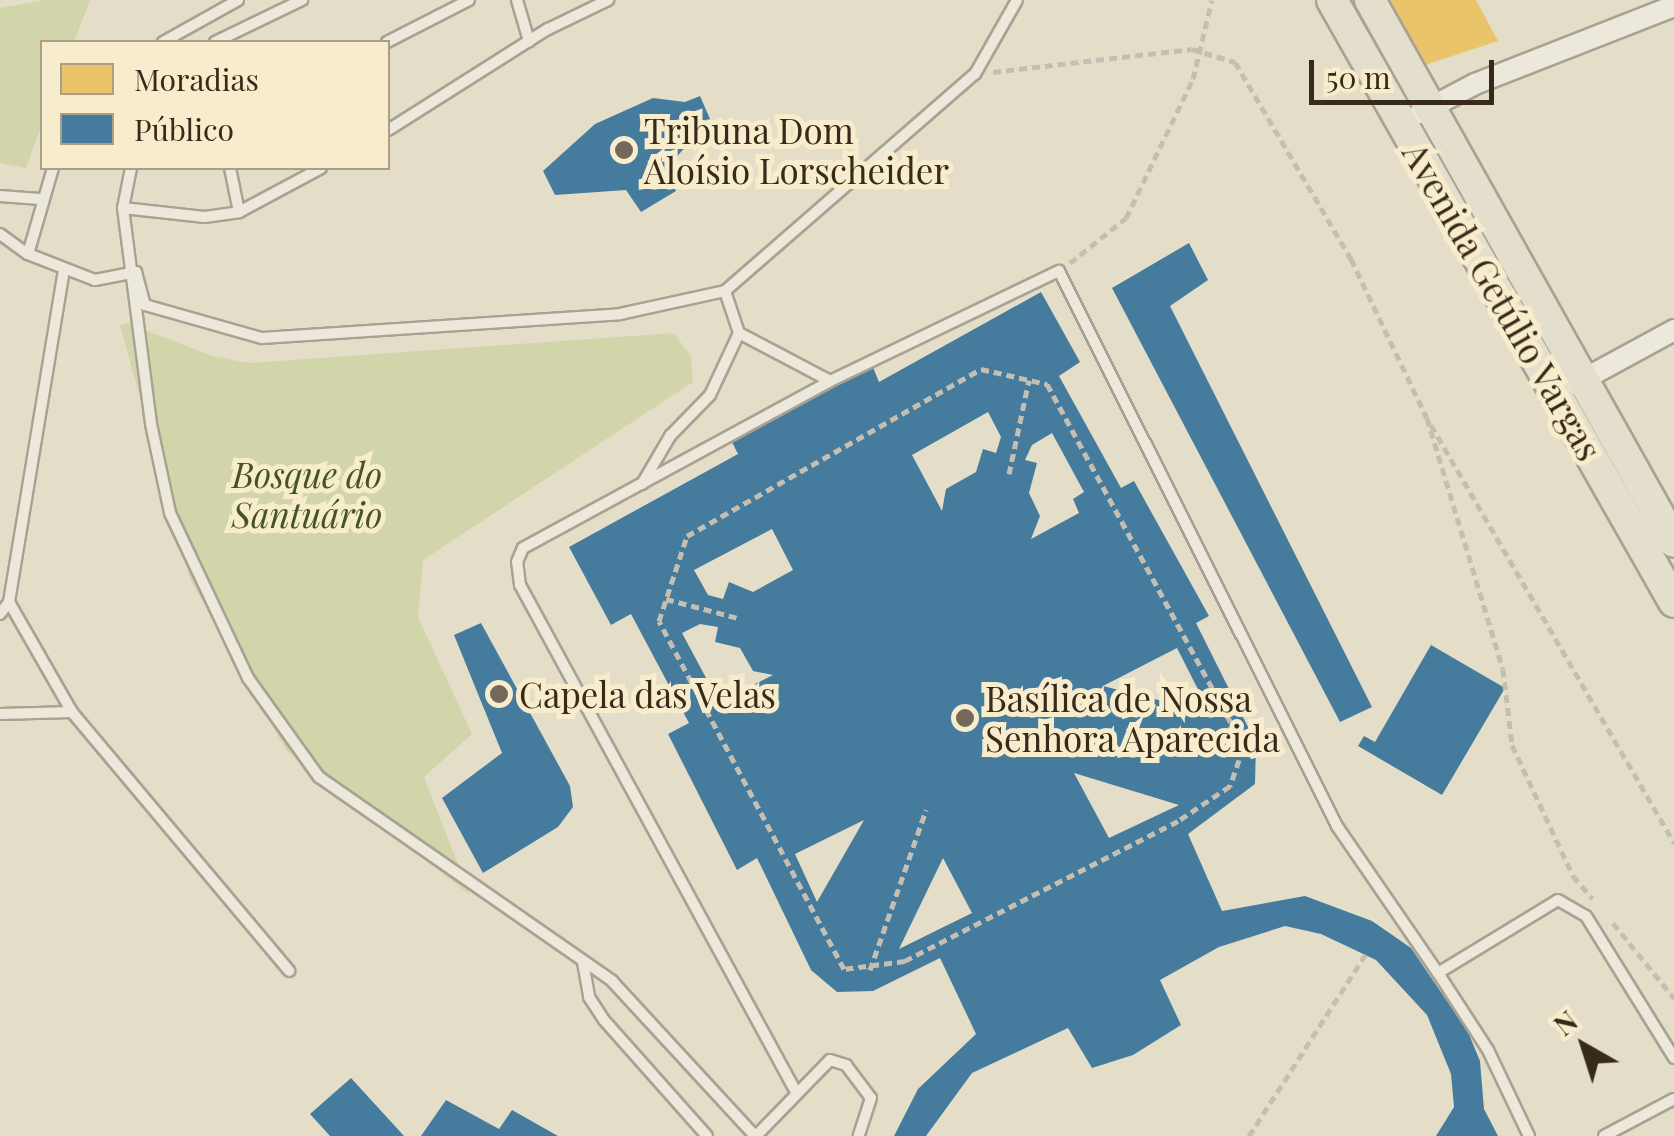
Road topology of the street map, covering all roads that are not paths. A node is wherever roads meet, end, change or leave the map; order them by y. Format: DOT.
graph roads {
  1 [pos="238,0"];
  2 [pos="302,0"];
  3 [pos="469,0"];
  4 [pos="518,0"];
  5 [pos="607,0"];
  6 [pos="1017,0"];
  7 [pos="1332,0"];
  8 [pos="1370,0"];
  9 [pos="1674,6"];
  10 [pos="167,40"];
  11 [pos="219,40"];
  12 [pos="390,40"];
  13 [pos="529,41"];
  14 [pos="1430,107"];
  15 [pos="1402,125"];
  16 [pos="390,129"];
  17 [pos="52,170"];
  18 [pos="131,170"];
  19 [pos="230,170"];
  20 [pos="317,170"];
  21 [pos="0,196"];
  22 [pos="40,199"];
  23 [pos="123,208"];
  24 [pos="239,212"];
  25 [pos="0,234"];
  26 [pos="28,254"];
  27 [pos="64,269"];
  28 [pos="136,272"];
  29 [pos="725,290"];
  30 [pos="1674,330"];
  31 [pos="739,334"];
  32 [pos="830,382"];
  33 [pos="1570,387"];
  34 [pos="642,484"];
  35 [pos="1674,542"];
  36 [pos="8,602"];
  37 [pos="1674,602"];
  38 [pos="0,614"];
  39 [pos="72,712"];
  40 [pos="0,714"];
  41 [pos="583,962"];
  42 [pos="290,971"];
  43 [pos="1438,973"];
  44 [pos="1674,1058"];
  45 [pos="796,1092"];
  46 [pos="1674,1099"];
  47 [pos="707,1136"];
  48 [pos="756,1136"];
  49 [pos="859,1136"];
  50 [pos="1529,1136"];
  51 [pos="1604,1136"];
  1 -- 10 [label="lane"];
  2 -- 11 [label="lane"];
  3 -- 12 [label="lane"];
  4 -- 13 [label="lane"];
  5 -- 13 [label="lane"];
  6 -- 29 [label="lane"];
  7 -- 15 [label="main road, Avenida Getúlio Vargas"];
  8 -- 14 [label="main road, Avenida Getúlio Vargas"];
  9 -- 14 [label="street"];
  13 -- 16 [label="lane"];
  14 -- 15 [label="street"];
  14 -- 33 [label="main road, Avenida Getúlio Vargas"];
  15 -- 33 [label="main road, Avenida Getúlio Vargas"];
  17 -- 22 [label="lane"];
  18 -- 23 [label="lane"];
  19 -- 24 [label="lane"];
  20 -- 24 [label="lane"];
  21 -- 22 [label="lane"];
  22 -- 26 [label="lane"];
  23 -- 24 [label="lane"];
  23 -- 28 [label="lane"];
  25 -- 26 [label="lane"];
  26 -- 27 [label="lane"];
  27 -- 28 [label="lane"];
  27 -- 36 [label="lane"];
  28 -- 29 [label="lane"];
  28 -- 41 [label="lane"];
  29 -- 31 [label="lane"];
  30 -- 33 [label="street"];
  31 -- 32 [label="lane"];
  31 -- 34 [label="lane"];
  32 -- 34 [label="lane"];
  32 -- 43 [label="lane"];
  33 -- 35 [label="main road, Avenida Getúlio Vargas"];
  33 -- 37 [label="main road, Avenida Getúlio Vargas"];
  34 -- 45 [label="lane"];
  36 -- 38 [label="lane"];
  36 -- 39 [label="lane"];
  39 -- 40 [label="lane"];
  39 -- 42 [label="lane"];
  41 -- 47 [label="lane"];
  41 -- 48 [label="lane"];
  43 -- 44 [label="lane"];
  43 -- 50 [label="lane"];
  45 -- 48 [label="lane"];
  45 -- 49 [label="lane"];
  46 -- 51 [label="lane"];
}
